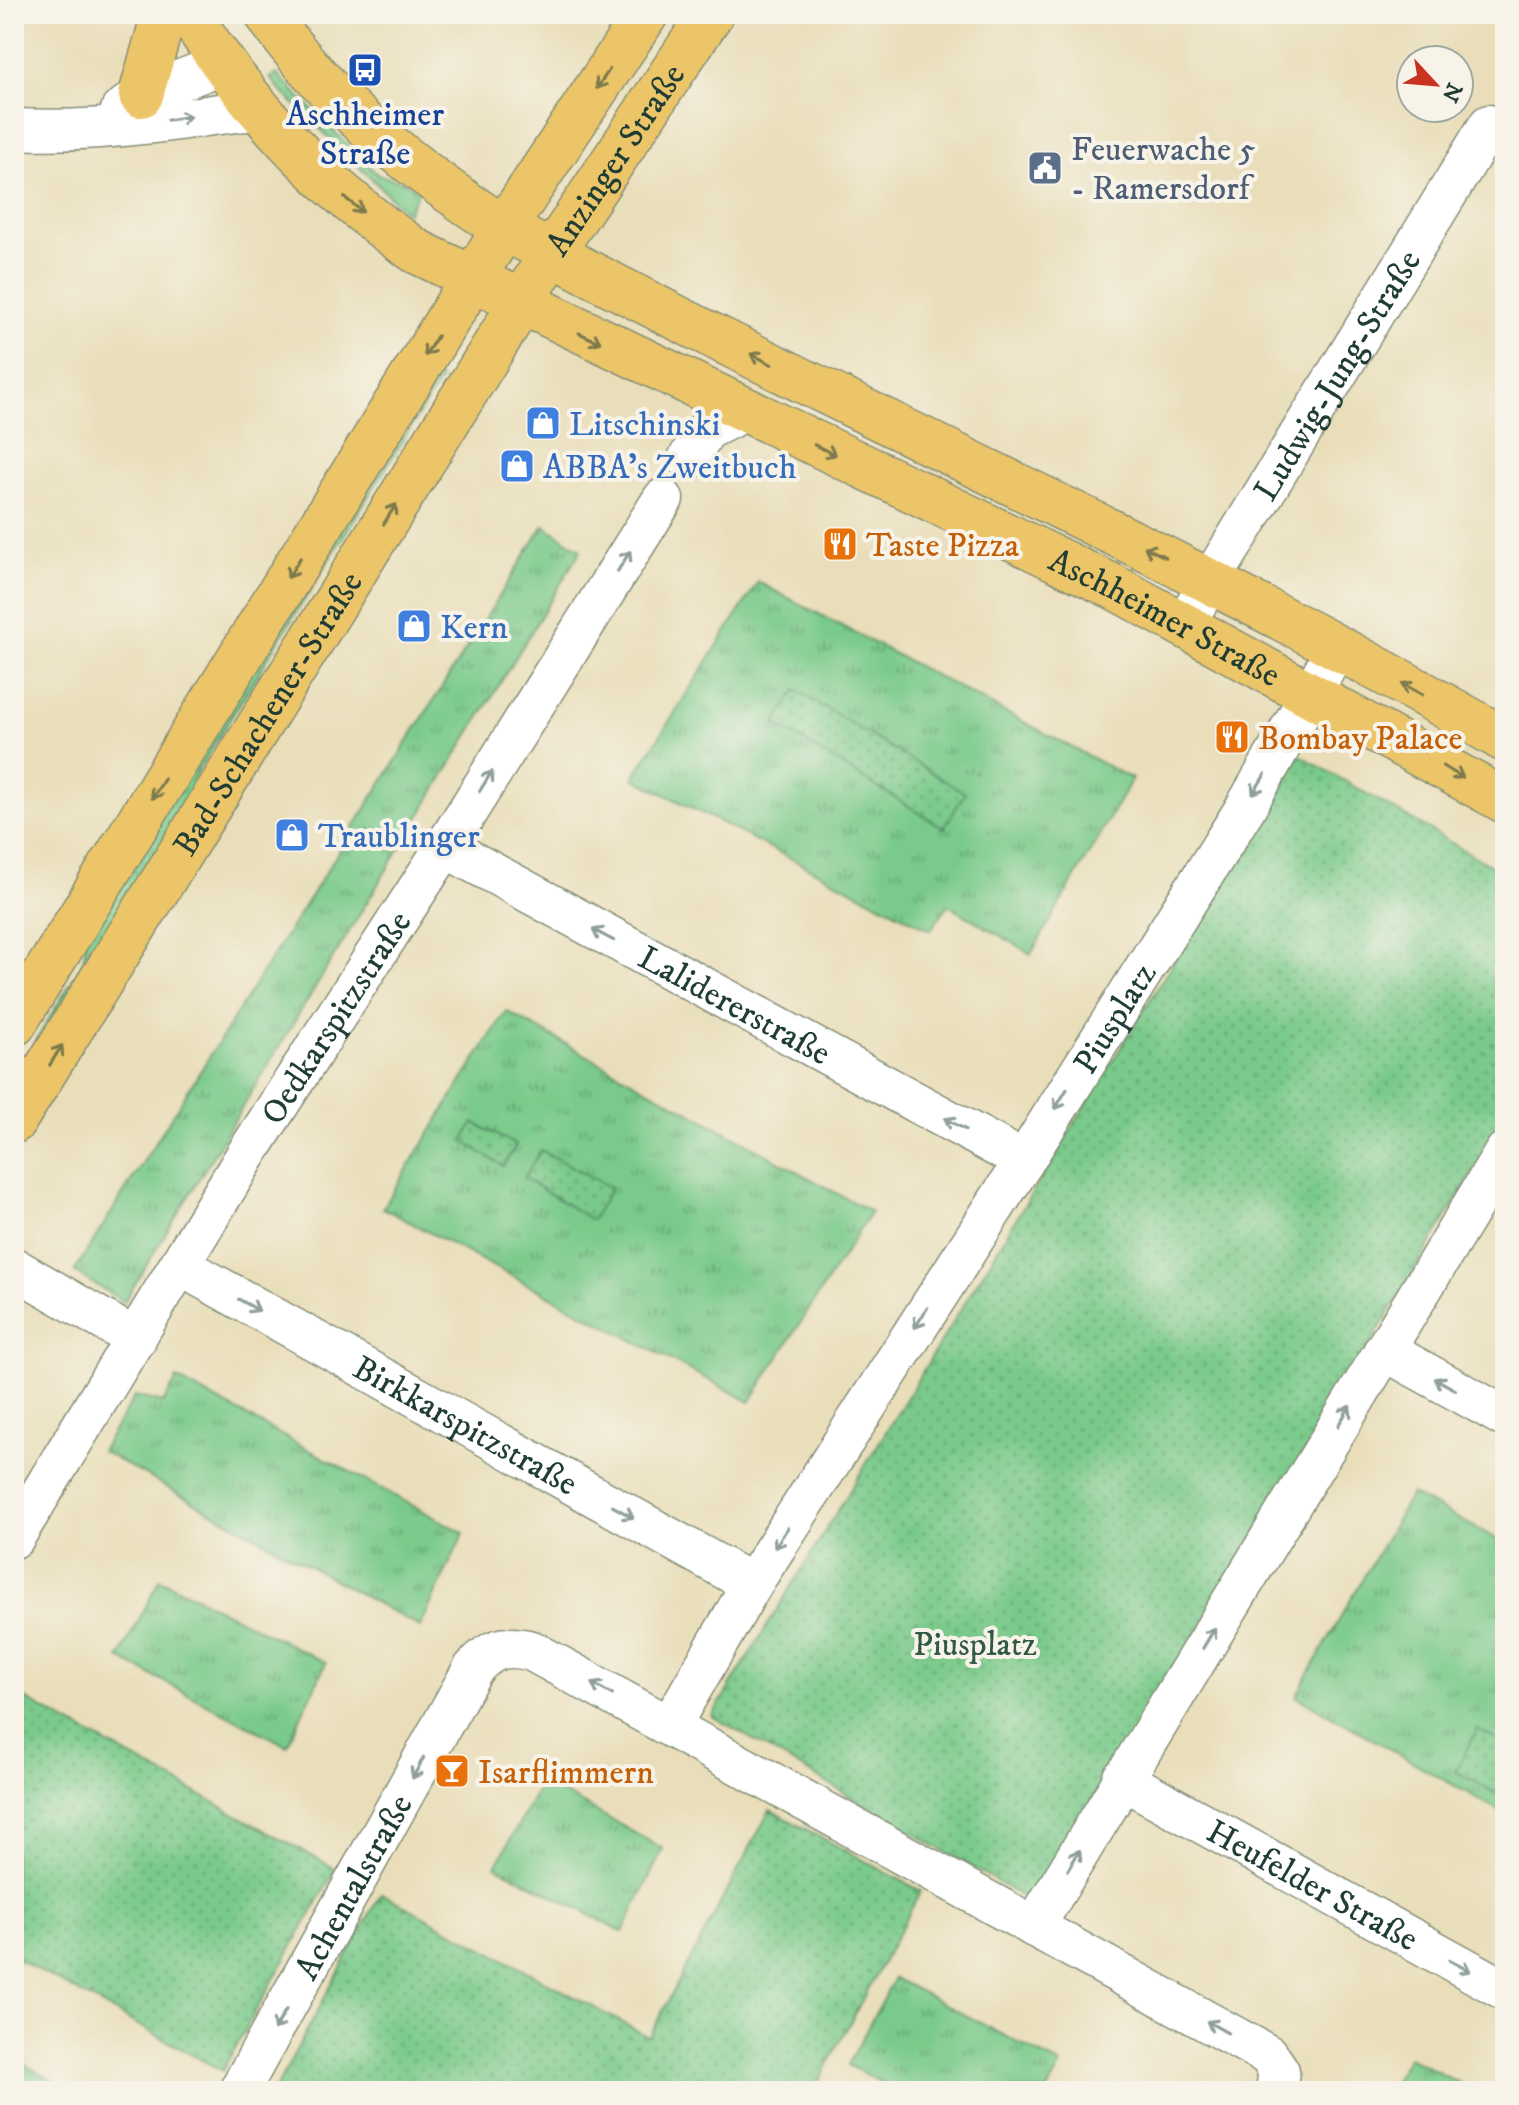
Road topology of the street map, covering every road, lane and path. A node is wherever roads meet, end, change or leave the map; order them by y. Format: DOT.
graph roads {
  1 [pos="164,14"];
  2 [pos="189,14"];
  3 [pos="267,14"];
  4 [pos="646,14"];
  5 [pos="711,14"];
  6 [pos="293,49"];
  7 [pos="223,64"];
  8 [pos="141,95"];
  9 [pos="260,110"];
  10 [pos="102,125"];
  11 [pos="1489,125"];
  12 [pos="14,129"];
  13 [pos="504,228"];
  14 [pos="552,253"];
  15 [pos="472,280"];
  16 [pos="520,304"];
  17 [pos="744,411"];
  18 [pos="688,459"];
  19 [pos="663,499"];
  20 [pos="1211,579"];
  21 [pos="1184,624"];
  22 [pos="1337,648"];
  23 [pos="1312,693"];
  24 [pos="1505,740"];
  25 [pos="1505,801"];
  26 [pos="445,847"];
  27 [pos="14,1024"];
  28 [pos="14,1121"];
  29 [pos="1505,1152"];
  30 [pos="1024,1161"];
  31 [pos="181,1266"];
  32 [pos="14,1268"];
  33 [pos="136,1339"];
  34 [pos="1384,1350"];
  35 [pos="1505,1417"];
  36 [pos="14,1538"];
  37 [pos="752,1584"];
  38 [pos="670,1726"];
  39 [pos="1122,1779"];
  40 [pos="1034,1927"];
  41 [pos="1505,1990"];
  42 [pos="239,2091"];
  43 [pos="1276,2091"];
  1 -- 8 [label="main road"];
  2 -- 7 [label="main road, Aschheimer Straße"];
  3 -- 6 [label="main road, Aschheimer Straße"];
  4 -- 13 [label="main road, Anzinger Straße, one-way"];
  5 -- 14 [label="main road, Anzinger Straße"];
  6 -- 7 [label="main road"];
  6 -- 13 [label="main road, Aschheimer Straße"];
  7 -- 8 [label="street"];
  7 -- 9 [label="main road, Aschheimer Straße"];
  8 -- 10 [label="street"];
  10 -- 9 [label="street, one-way"];
  9 -- 15 [label="main road, Aschheimer Straße, one-way"];
  10 -- 12 [label="street"];
  11 -- 20 [label="street, Ludwig-Jung-Straße"];
  13 -- 14 [label="main road, Aschheimer Straße"];
  13 -- 15 [label="main road, Anzinger Straße"];
  14 -- 16 [label="main road, Anzinger Straße"];
  20 -- 14 [label="main road, Aschheimer Straße, one-way"];
  15 -- 16 [label="main road, Aschheimer Straße"];
  15 -- 27 [label="main road, Bad-Schachener-Straße, one-way"];
  16 -- 17 [label="main road, Aschheimer Straße, one-way"];
  28 -- 16 [label="main road, Bad-Schachener-Straße, one-way"];
  17 -- 18 [label="street"];
  17 -- 21 [label="main road, Aschheimer Straße, one-way"];
  26 -- 19 [label="street, Oedkarspitzstraße, one-way"];
  20 -- 21 [label="street, Ludwig-Jung-Straße"];
  20 -- 22 [label="main road, Aschheimer Straße"];
  21 -- 23 [label="main road, Aschheimer Straße"];
  22 -- 23 [label="street, Piusplatz"];
  24 -- 22 [label="main road, Aschheimer Straße, one-way"];
  23 -- 25 [label="main road, Aschheimer Straße, one-way"];
  23 -- 30 [label="street, Piusplatz, one-way"];
  30 -- 26 [label="street, Lalidererstraße, one-way"];
  26 -- 31 [label="street, Oedkarspitzstraße"];
  29 -- 34 [label="street"];
  30 -- 37 [label="street, Piusplatz, one-way"];
  31 -- 33 [label="street, Oedkarspitzstraße"];
  31 -- 37 [label="street, Birkkarspitzstraße, one-way"];
  32 -- 33 [label="street"];
  33 -- 36 [label="street, Oedkarspitzstraße"];
  35 -- 34 [label="street, one-way"];
  39 -- 34 [label="street, one-way"];
  37 -- 38 [label="street, Piusplatz"];
  38 -- 40 [label="street"];
  38 -- 42 [label="street, Achentalstraße, one-way"];
  40 -- 39 [label="street, one-way"];
  39 -- 41 [label="street, Heufelder Straße, one-way"];
  43 -- 40 [label="street, one-way"];
}
